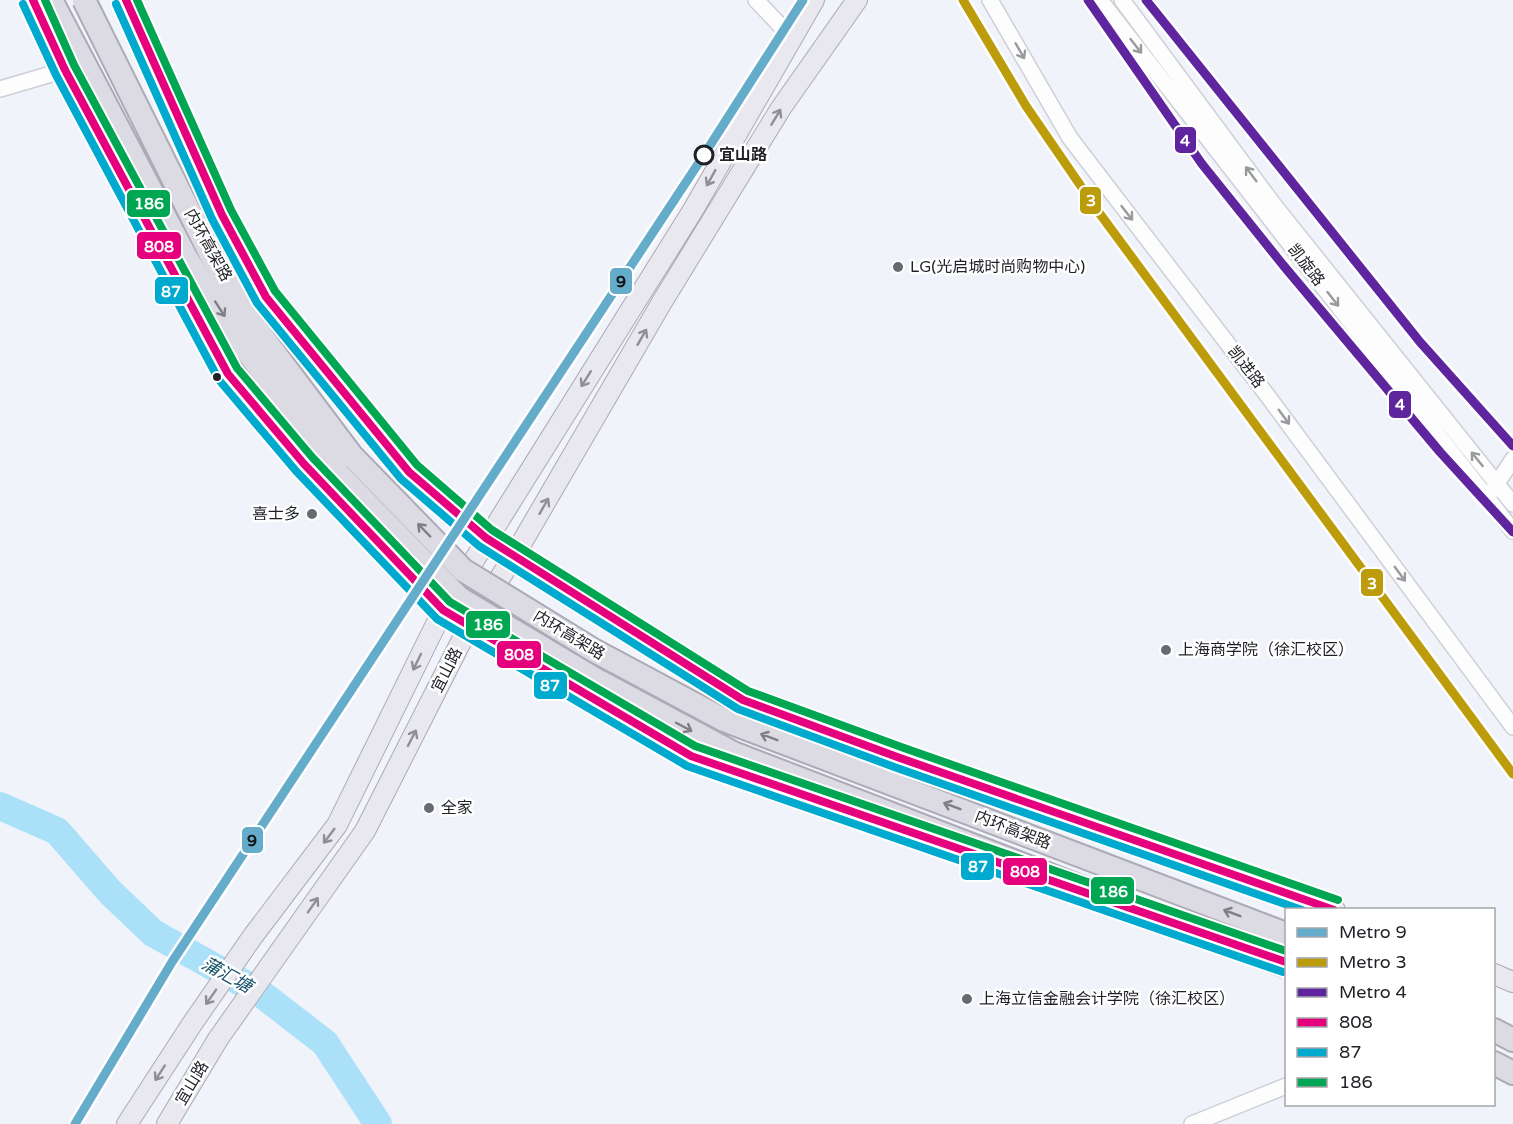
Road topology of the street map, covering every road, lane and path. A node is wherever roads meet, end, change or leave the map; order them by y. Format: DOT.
graph roads {
  1 [pos="33,0"];
  2 [pos="51,0"];
  3 [pos="84,0"];
  4 [pos="126,0"];
  5 [pos="756,0"];
  6 [pos="814,0"];
  7 [pos="857,0"];
  8 [pos="990,0"];
  9 [pos="1100,0"];
  10 [pos="1122,0"];
  11 [pos="791,37"];
  12 [pos="65,70"];
  13 [pos="0,88"];
  14 [pos="1513,459"];
  15 [pos="1497,484"];
  16 [pos="1486,498"];
  17 [pos="1513,504"];
  18 [pos="1513,531"];
  19 [pos="486,538"];
  20 [pos="514,556"];
  21 [pos="443,610"];
  22 [pos="469,626"];
  23 [pos="1513,727"];
  24 [pos="1332,908"];
  25 [pos="1285,933"];
  26 [pos="1285,963"];
  27 [pos="1285,963"];
  28 [pos="1495,974"];
  29 [pos="1513,982"];
  30 [pos="1495,1063"];
  31 [pos="1513,1072"];
  32 [pos="1285,1087"];
  33 [pos="127,1124"];
  34 [pos="167,1124"];
  35 [pos="1192,1124"];
  1 -- 12 [label="main road"];
  2 -- 26 [label="highway, 内环高架路, one-way, bridge"];
  25 -- 3 [label="highway, 内环高架路, one-way, bridge"];
  4 -- 19 [label="main road"];
  5 -- 11 [label="street"];
  6 -- 11 [label="main road, 宜山路"];
  20 -- 7 [label="main road, 宜山路, one-way"];
  8 -- 23 [label="street, 凯进路, one-way"];
  9 -- 16 [label="street, 凯旋路, one-way"];
  15 -- 10 [label="street, 凯旋路, one-way"];
  11 -- 19 [label="main road, 宜山路, one-way"];
  12 -- 13 [label="street"];
  12 -- 21 [label="main road"];
  14 -- 15 [label="street"];
  15 -- 16 [label="street"];
  15 -- 17 [label="street, 凯旋路"];
  16 -- 18 [label="street, 凯旋路"];
  19 -- 20 [label="main road"];
  19 -- 21 [label="main road, 宜山路"];
  20 -- 22 [label="main road, 宜山路"];
  20 -- 24 [label="main road"];
  21 -- 22 [label="main road"];
  21 -- 33 [label="main road, 宜山路, one-way"];
  22 -- 27 [label="main road"];
  34 -- 22 [label="main road, 宜山路, one-way"];
  28 -- 29 [label="main road"];
  30 -- 31 [label="highway"];
  32 -- 35 [label="street"];
}
